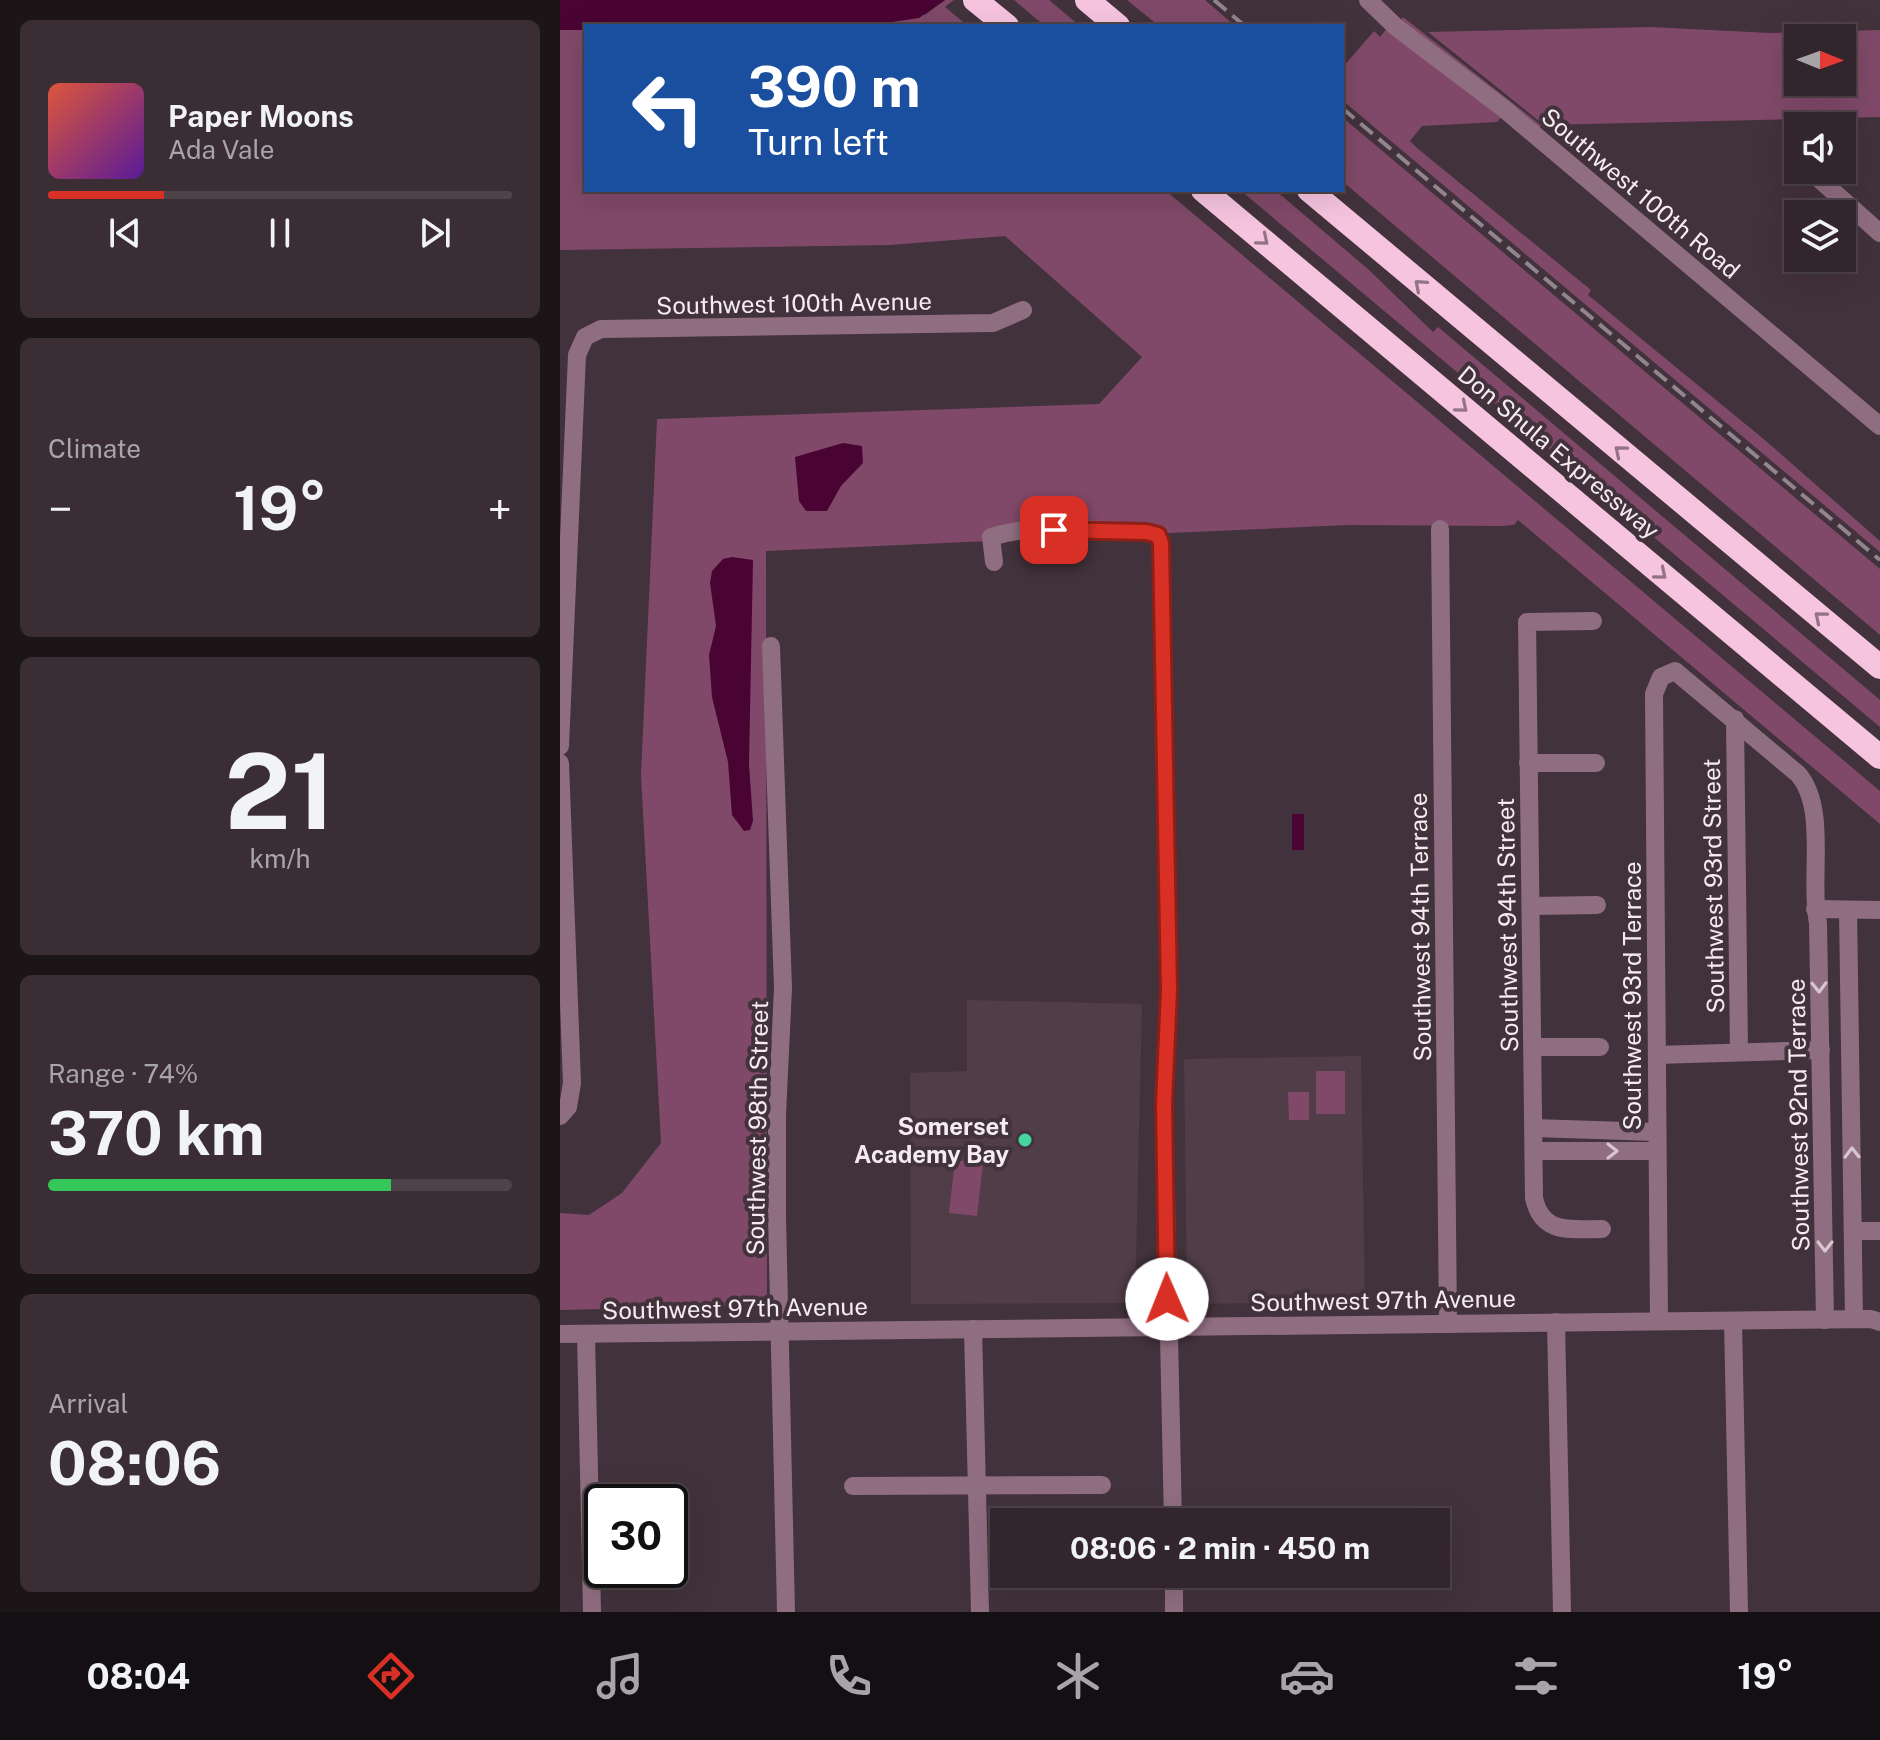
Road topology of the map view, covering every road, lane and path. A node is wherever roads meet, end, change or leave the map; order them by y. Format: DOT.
graph roads {
  1 [pos="975,0"];
  2 [pos="1087,0"];
  3 [pos="1368,0"];
  4 [pos="1005,24"];
  5 [pos="1116,24"];
  6 [pos="1825,184"];
  7 [pos="1205,192"];
  8 [pos="1311,192"];
  9 [pos="1880,233"];
  10 [pos="1023,310"];
  11 [pos="1880,426"];
  12 [pos="1440,529"];
  13 [pos="994,562"];
  14 [pos="1593,621"];
  15 [pos="771,646"];
  16 [pos="1880,667"];
  17 [pos="1664,674"];
  18 [pos="1735,719"];
  19 [pos="560,746"];
  20 [pos="1880,757"];
  21 [pos="560,763"];
  22 [pos="1528,763"];
  23 [pos="1596,763"];
  24 [pos="1597,905"];
  25 [pos="1531,906"];
  26 [pos="562,909"];
  27 [pos="1822,909"];
  28 [pos="1848,910"];
  29 [pos="1880,910"];
  30 [pos="1533,1047"];
  31 [pos="1600,1047"];
  32 [pos="1821,1050"];
  33 [pos="1739,1052"];
  34 [pos="1657,1055"];
  35 [pos="560,1116"];
  36 [pos="1534,1128"];
  37 [pos="1657,1142"];
  38 [pos="1534,1151"];
  39 [pos="1602,1229"];
  40 [pos="1854,1231"];
  41 [pos="1880,1231"];
  42 [pos="1871,1319"];
  43 [pos="1825,1320"];
  44 [pos="1659,1321"];
  45 [pos="1733,1321"];
  46 [pos="1556,1322"];
  47 [pos="1448,1324"];
  48 [pos="1167,1327"];
  49 [pos="973,1329"];
  50 [pos="780,1332"];
  51 [pos="560,1334"];
  52 [pos="586,1334"];
  53 [pos="977,1485"];
  54 [pos="1102,1485"];
  55 [pos="853,1486"];
  56 [pos="1173,1508"];
  57 [pos="1174,1588"];
  58 [pos="592,1612"];
  59 [pos="786,1612"];
  60 [pos="980,1612"];
  61 [pos="1174,1612"];
  62 [pos="1562,1612"];
  63 [pos="1739,1612"];
  1 -- 4 [label="highway"];
  2 -- 5 [label="highway"];
  3 -- 11 [label="street, Southwest 100th Road"];
  6 -- 9 [label="street"];
  7 -- 20 [label="highway, Don Shula Expressway, one-way"];
  16 -- 8 [label="highway, Don Shula Expressway, one-way"];
  10 -- 19 [label="street, Southwest 100th Avenue"];
  12 -- 47 [label="street, Southwest 94th Terrace"];
  13 -- 48 [label="street"];
  14 -- 22 [label="street, Southwest 94th Street"];
  15 -- 50 [label="street, Southwest 98th Street"];
  17 -- 18 [label="street, Southwest 92nd Terrace"];
  17 -- 34 [label="street, Southwest 93rd Terrace"];
  18 -- 27 [label="street, Southwest 92nd Terrace"];
  18 -- 33 [label="street, Southwest 93rd Street"];
  21 -- 26 [label="street"];
  22 -- 23 [label="street"];
  22 -- 25 [label="street, Southwest 94th Street"];
  24 -- 25 [label="street"];
  25 -- 30 [label="street, Southwest 94th Street"];
  26 -- 35 [label="street"];
  27 -- 28 [label="street"];
  27 -- 32 [label="street, Southwest 92nd Terrace, one-way"];
  28 -- 29 [label="street"];
  40 -- 28 [label="street, one-way"];
  30 -- 31 [label="street"];
  30 -- 36 [label="street, Southwest 94th Street"];
  32 -- 33 [label="street"];
  32 -- 43 [label="street, Southwest 92nd Terrace, one-way"];
  33 -- 34 [label="street"];
  34 -- 37 [label="street, Southwest 93rd Terrace"];
  36 -- 37 [label="street"];
  36 -- 38 [label="street, Southwest 94th Street"];
  38 -- 37 [label="street, one-way"];
  37 -- 44 [label="street, Southwest 93rd Terrace"];
  38 -- 39 [label="street, Southwest 94th Street"];
  40 -- 41 [label="street"];
  40 -- 42 [label="street"];
  42 -- 43 [label="street, Southwest 97th Avenue"];
  43 -- 45 [label="street, Southwest 97th Avenue"];
  44 -- 45 [label="street, Southwest 97th Avenue"];
  44 -- 46 [label="street, Southwest 97th Avenue"];
  45 -- 63 [label="street"];
  46 -- 47 [label="street, Southwest 97th Avenue"];
  46 -- 62 [label="street"];
  47 -- 48 [label="street, Southwest 97th Avenue"];
  48 -- 49 [label="street, Southwest 97th Avenue"];
  48 -- 56 [label="street"];
  49 -- 50 [label="street, Southwest 97th Avenue"];
  49 -- 53 [label="street"];
  50 -- 52 [label="street, Southwest 97th Avenue"];
  50 -- 59 [label="street, Southwest 98th Street"];
  51 -- 52 [label="street, Southwest 97th Avenue"];
  52 -- 58 [label="street"];
  53 -- 54 [label="street"];
  53 -- 55 [label="street"];
  53 -- 60 [label="street"];
  57 -- 61 [label="street"];
}
